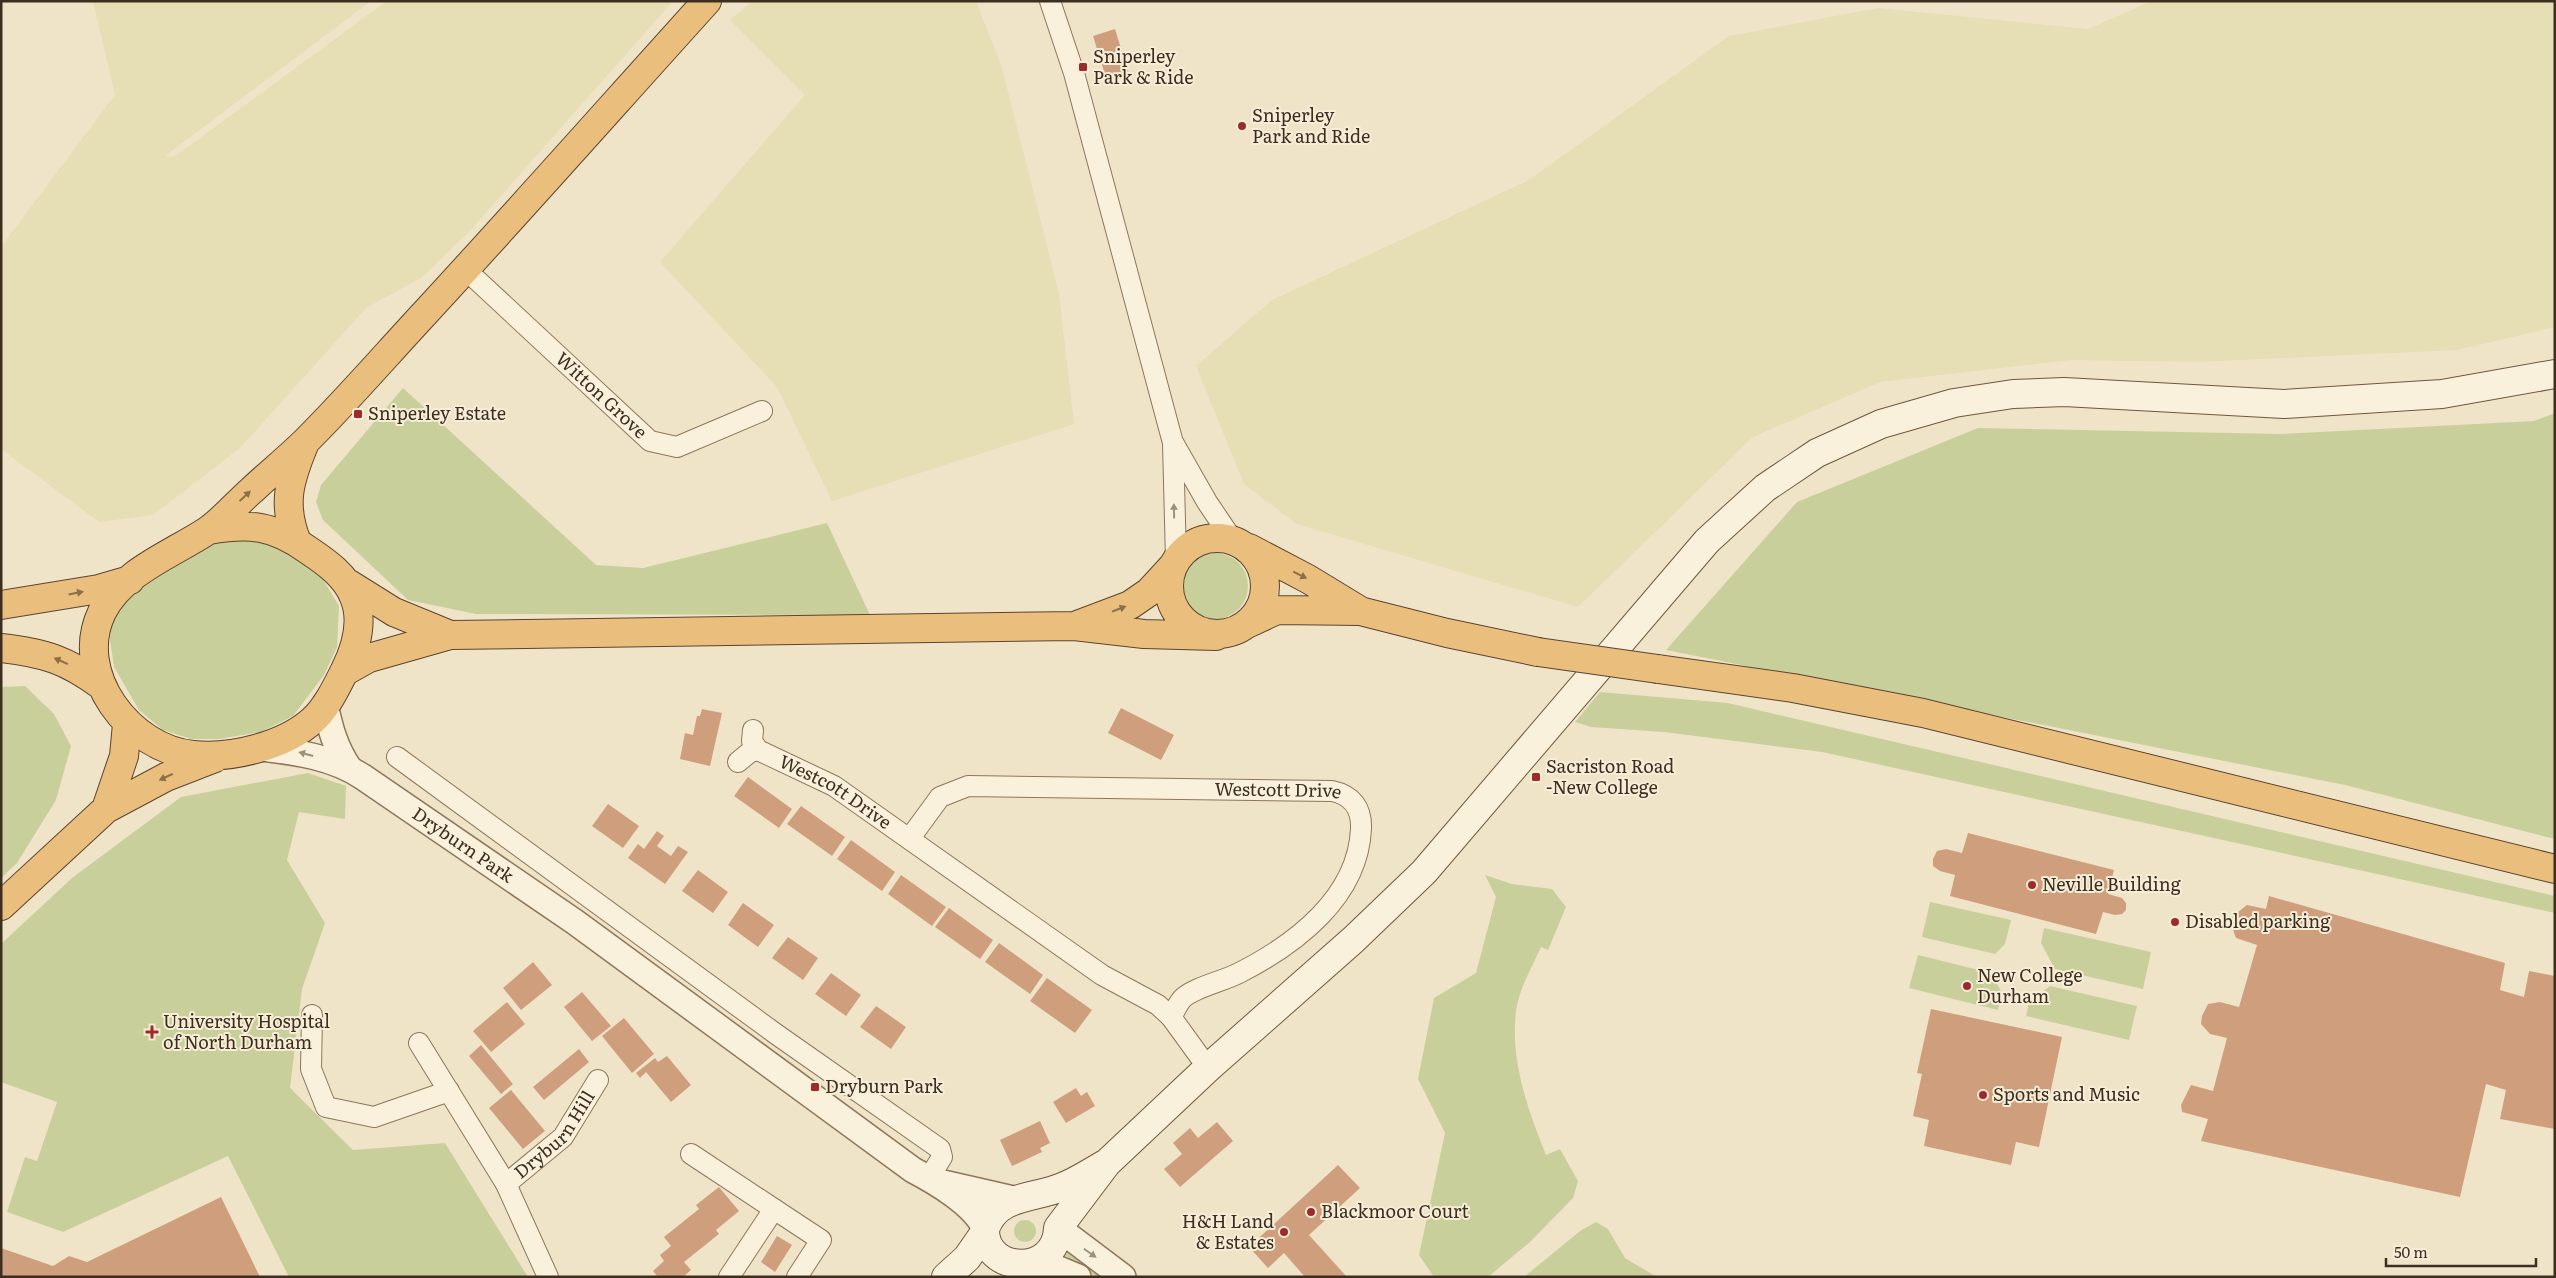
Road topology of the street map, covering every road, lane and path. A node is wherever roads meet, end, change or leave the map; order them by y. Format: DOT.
graph roads {
  1 [pos="707,1"];
  2 [pos="1050,1"];
  3 [pos="465,269"];
  4 [pos="2555,374"];
  5 [pos="762,411"];
  6 [pos="306,442"];
  7 [pos="1173,442"];
  8 [pos="209,530"];
  9 [pos="297,542"];
  10 [pos="1238,543"];
  11 [pos="1174,564"];
  12 [pos="132,579"];
  13 [pos="346,582"];
  14 [pos="1,605"];
  15 [pos="1360,611"];
  16 [pos="1247,624"];
  17 [pos="1074,626"];
  18 [pos="450,635"];
  19 [pos="1216,636"];
  20 [pos="1,648"];
  21 [pos="344,672"];
  22 [pos="102,686"];
  23 [pos="325,704"];
  24 [pos="127,724"];
  25 [pos="753,730"];
  26 [pos="261,748"];
  27 [pos="758,750"];
  28 [pos="227,753"];
  29 [pos="397,757"];
  30 [pos="738,762"];
  31 [pos="349,768"];
  32 [pos="106,809"];
  33 [pos="910,838"];
  34 [pos="2555,869"];
  35 [pos="592,899"];
  36 [pos="1,906"];
  37 [pos="575,922"];
  38 [pos="312,1015"];
  39 [pos="1171,1017"];
  40 [pos="776,1034"];
  41 [pos="420,1043"];
  42 [pos="759,1057"];
  43 [pos="1208,1068"];
  44 [pos="598,1080"];
  45 [pos="449,1091"];
  46 [pos="691,1154"];
  47 [pos="1107,1163"];
  48 [pos="931,1179"];
  49 [pos="506,1184"];
  50 [pos="1018,1199"];
  51 [pos="774,1209"];
  52 [pos="1058,1228"];
  53 [pos="985,1230"];
  54 [pos="1021,1265"];
  55 [pos="548,1277"];
  56 [pos="729,1277"];
  57 [pos="797,1277"];
  58 [pos="946,1277"];
  59 [pos="960,1277"];
  60 [pos="1078,1277"];
  61 [pos="1123,1277"];
  1 -- 3 [label="highway"];
  2 -- 7 [label="street"];
  3 -- 5 [label="street, Witton Grove"];
  3 -- 6 [label="highway"];
  4 -- 43 [label="main road"];
  8 -- 6 [label="highway, one-way"];
  6 -- 9 [label="highway"];
  7 -- 10 [label="street"];
  11 -- 7 [label="street, one-way"];
  8 -- 9 [label="highway"];
  8 -- 12 [label="highway"];
  9 -- 13 [label="highway"];
  10 -- 11 [label="highway"];
  10 -- 15 [label="highway, one-way"];
  10 -- 16 [label="highway"];
  17 -- 11 [label="highway, one-way"];
  11 -- 19 [label="highway"];
  14 -- 12 [label="highway, one-way"];
  12 -- 22 [label="highway"];
  13 -- 18 [label="highway"];
  13 -- 21 [label="highway"];
  15 -- 16 [label="highway"];
  15 -- 34 [label="highway, bridge"];
  16 -- 19 [label="highway"];
  17 -- 18 [label="highway"];
  17 -- 19 [label="highway"];
  18 -- 21 [label="highway"];
  22 -- 20 [label="highway, one-way"];
  21 -- 23 [label="highway"];
  22 -- 24 [label="highway"];
  23 -- 26 [label="highway"];
  23 -- 31 [label="street, Dryburn Park"];
  24 -- 28 [label="highway"];
  24 -- 32 [label="highway"];
  25 -- 27 [label="street, Westcott Drive"];
  26 -- 28 [label="highway"];
  31 -- 26 [label="street, Dryburn Park, one-way"];
  27 -- 30 [label="street, Westcott Drive"];
  27 -- 33 [label="street, Westcott Drive"];
  28 -- 32 [label="highway, one-way"];
  29 -- 35 [label="street, Dryburn Park"];
  31 -- 37 [label="street, Dryburn Park"];
  32 -- 36 [label="highway"];
  33 -- 39 [label="street, Westcott Drive"];
  33 -- 39 [label="street, Westcott Drive"];
  35 -- 37 [label="street"];
  35 -- 40 [label="street, Dryburn Park"];
  37 -- 42 [label="street, Dryburn Park"];
  38 -- 45 [label="street"];
  39 -- 43 [label="street, Westcott Drive"];
  40 -- 42 [label="street"];
  40 -- 48 [label="street, Dryburn Park"];
  41 -- 45 [label="street, Dryburn Hill"];
  42 -- 48 [label="street, Dryburn Park"];
  43 -- 47 [label="main road"];
  44 -- 49 [label="street, Dryburn Hill"];
  45 -- 49 [label="street, Dryburn Hill"];
  46 -- 51 [label="street"];
  47 -- 50 [label="main road"];
  47 -- 52 [label="main road"];
  48 -- 50 [label="street, Dryburn Park"];
  48 -- 53 [label="street, Dryburn Park"];
  49 -- 55 [label="street, Dryburn Hill"];
  50 -- 52 [label="main road"];
  50 -- 53 [label="main road"];
  51 -- 56 [label="street"];
  51 -- 57 [label="street"];
  52 -- 54 [label="main road"];
  52 -- 61 [label="street, one-way"];
  53 -- 54 [label="main road"];
  53 -- 58 [label="main road"];
  54 -- 59 [label="main road"];
  54 -- 60 [label="street"];
}
